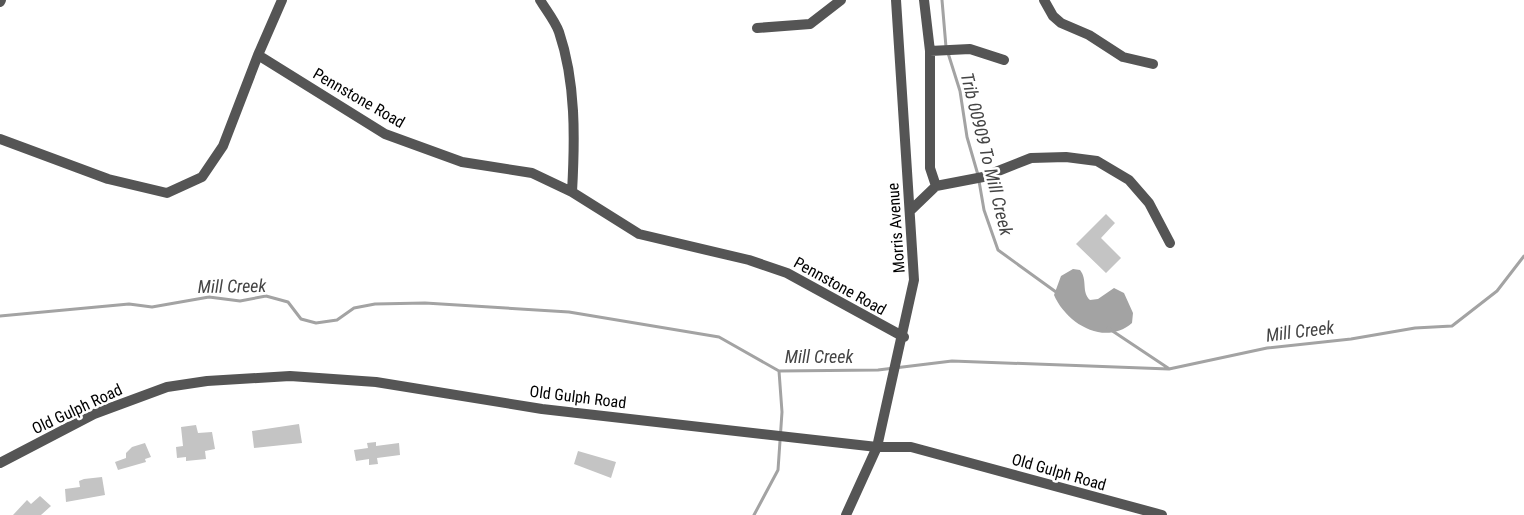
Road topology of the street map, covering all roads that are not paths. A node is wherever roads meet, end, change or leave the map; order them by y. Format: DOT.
graph roads {
  1 [pos="282,0"];
  2 [pos="540,0"];
  3 [pos="841,0"];
  4 [pos="896,0"];
  5 [pos="924,0"];
  6 [pos="1044,0"];
  7 [pos="757,28"];
  8 [pos="935,50"];
  9 [pos="258,55"];
  10 [pos="1004,60"];
  11 [pos="1153,64"];
  12 [pos="0,139"];
  13 [pos="936,186"];
  14 [pos="572,192"];
  15 [pos="910,211"];
  16 [pos="1170,243"];
  17 [pos="904,337"];
  18 [pos="878,447"];
  19 [pos="0,463"];
  20 [pos="846,515"];
  21 [pos="1162,515"];
  1 -- 9 [label="street"];
  2 -- 14 [label="street"];
  3 -- 7 [label="street"];
  4 -- 15 [label="street, Morris Avenue"];
  5 -- 8 [label="street"];
  6 -- 11 [label="street"];
  8 -- 10 [label="street"];
  8 -- 13 [label="street"];
  9 -- 12 [label="street"];
  9 -- 14 [label="street, Pennstone Road"];
  13 -- 15 [label="street"];
  13 -- 16 [label="street"];
  14 -- 17 [label="street, Pennstone Road"];
  15 -- 17 [label="street, Morris Avenue"];
  17 -- 18 [label="street, Morris Avenue"];
  18 -- 19 [label="street, Old Gulph Road"];
  18 -- 20 [label="street, Morris Avenue"];
  18 -- 21 [label="street, Old Gulph Road"];
}
